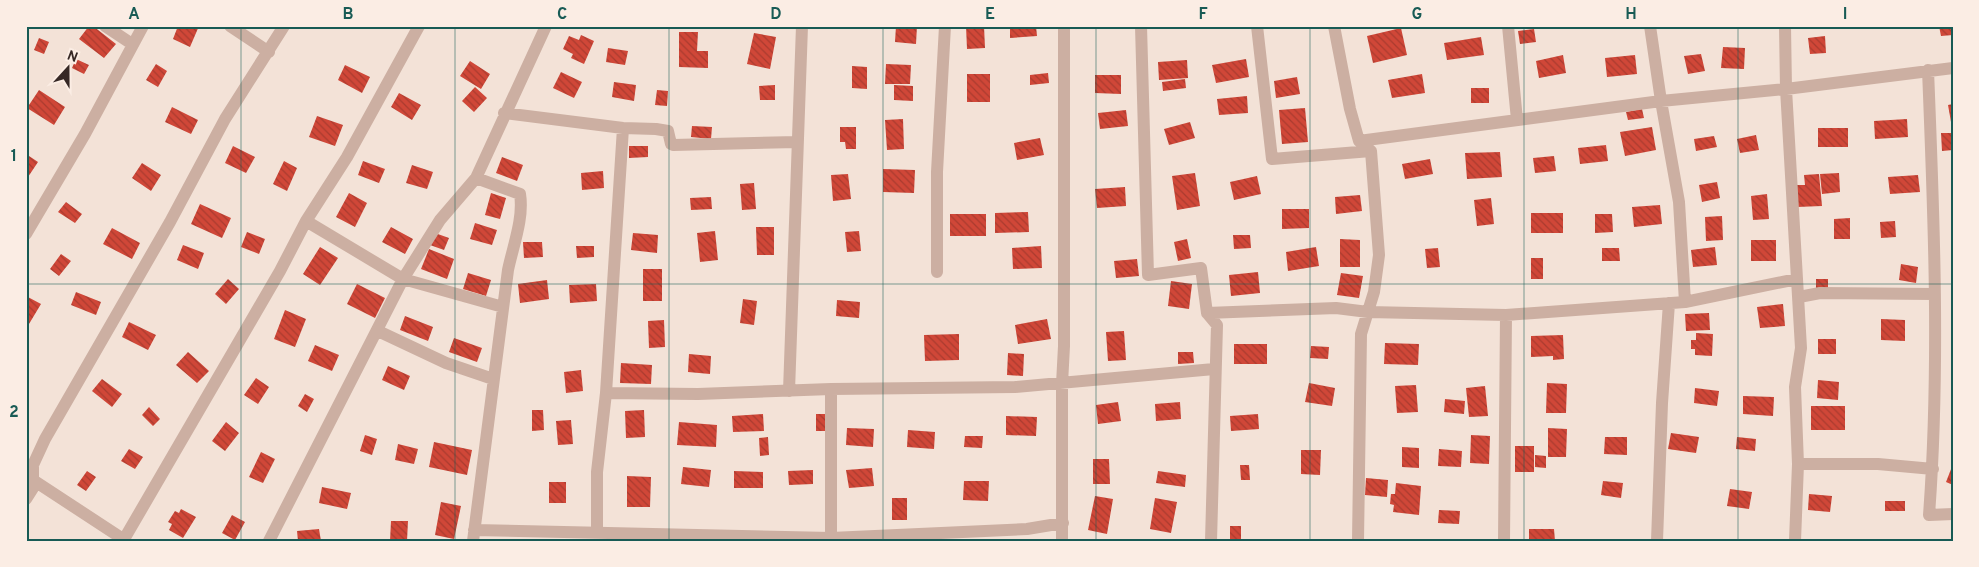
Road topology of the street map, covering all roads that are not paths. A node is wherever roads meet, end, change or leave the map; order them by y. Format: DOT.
graph roads {
  1 [pos="105,26"];
  2 [pos="143,26"];
  3 [pos="230,26"];
  4 [pos="284,26"];
  5 [pos="419,26"];
  6 [pos="546,26"];
  7 [pos="802,26"];
  8 [pos="946,26"];
  9 [pos="1064,26"];
  10 [pos="1140,26"];
  11 [pos="1257,26"];
  12 [pos="1334,26"];
  13 [pos="1508,26"];
  14 [pos="1650,26"];
  15 [pos="1785,26"];
  16 [pos="132,44"];
  17 [pos="269,52"];
  18 [pos="1953,68"];
  19 [pos="1928,70"];
  20 [pos="1786,89"];
  21 [pos="1661,101"];
  22 [pos="504,113"];
  23 [pos="1517,120"];
  24 [pos="623,128"];
  25 [pos="1359,141"];
  26 [pos="797,142"];
  27 [pos="1371,151"];
  28 [pos="476,178"];
  29 [pos="306,221"];
  30 [pos="26,234"];
  31 [pos="937,272"];
  32 [pos="403,278"];
  33 [pos="1797,279"];
  34 [pos="1934,294"];
  35 [pos="1799,296"];
  36 [pos="1685,302"];
  37 [pos="1669,303"];
  38 [pos="503,307"];
  39 [pos="1368,312"];
  40 [pos="1207,313"];
  41 [pos="1506,315"];
  42 [pos="378,331"];
  43 [pos="1214,370"];
  44 [pos="493,379"];
  45 [pos="1062,384"];
  46 [pos="831,389"];
  47 [pos="789,391"];
  48 [pos="606,393"];
  49 [pos="1798,464"];
  50 [pos="1933,469"];
  51 [pos="32,480"];
  52 [pos="26,499"];
  53 [pos="1953,514"];
  54 [pos="1063,523"];
  55 [pos="474,536"];
  56 [pos="597,536"];
  57 [pos="123,540"];
  58 [pos="831,540"];
  59 [pos="269,541"];
  60 [pos="1062,541"];
  61 [pos="1211,541"];
  62 [pos="1358,541"];
  63 [pos="1504,541"];
  64 [pos="1657,541"];
  65 [pos="1796,541"];
  1 -- 16 [label="street"];
  2 -- 16 [label="street"];
  3 -- 17 [label="street"];
  4 -- 17 [label="street"];
  5 -- 29 [label="street"];
  6 -- 22 [label="street"];
  7 -- 26 [label="street"];
  8 -- 31 [label="street"];
  9 -- 45 [label="street"];
  10 -- 40 [label="street"];
  11 -- 27 [label="street"];
  12 -- 25 [label="street"];
  13 -- 23 [label="street"];
  14 -- 21 [label="street"];
  15 -- 20 [label="street"];
  16 -- 30 [label="street"];
  17 -- 51 [label="street"];
  18 -- 19 [label="street"];
  19 -- 20 [label="street"];
  19 -- 34 [label="street"];
  20 -- 21 [label="street"];
  20 -- 33 [label="street"];
  21 -- 23 [label="street"];
  21 -- 36 [label="street"];
  22 -- 24 [label="street"];
  22 -- 28 [label="street"];
  23 -- 25 [label="street"];
  24 -- 26 [label="street"];
  24 -- 48 [label="street"];
  25 -- 27 [label="street"];
  26 -- 47 [label="street"];
  27 -- 39 [label="street"];
  28 -- 32 [label="street"];
  28 -- 38 [label="street"];
  29 -- 32 [label="street"];
  29 -- 57 [label="street"];
  32 -- 38 [label="street"];
  32 -- 42 [label="street"];
  33 -- 35 [label="street"];
  33 -- 36 [label="street"];
  34 -- 35 [label="street"];
  34 -- 50 [label="street"];
  35 -- 49 [label="street"];
  36 -- 37 [label="street"];
  37 -- 41 [label="street"];
  37 -- 64 [label="street"];
  38 -- 44 [label="street"];
  39 -- 40 [label="street"];
  39 -- 41 [label="street"];
  39 -- 62 [label="street"];
  40 -- 43 [label="street"];
  41 -- 63 [label="street"];
  42 -- 44 [label="street"];
  42 -- 59 [label="street"];
  43 -- 45 [label="street"];
  43 -- 61 [label="street"];
  44 -- 55 [label="street"];
  45 -- 46 [label="street"];
  45 -- 54 [label="street"];
  46 -- 47 [label="street"];
  46 -- 58 [label="street"];
  47 -- 48 [label="street"];
  48 -- 56 [label="street"];
  49 -- 50 [label="street"];
  49 -- 65 [label="street"];
  50 -- 53 [label="street"];
  51 -- 52 [label="street"];
  51 -- 57 [label="street"];
  54 -- 58 [label="street"];
  54 -- 60 [label="street"];
  55 -- 56 [label="street"];
  56 -- 58 [label="street"];
}
